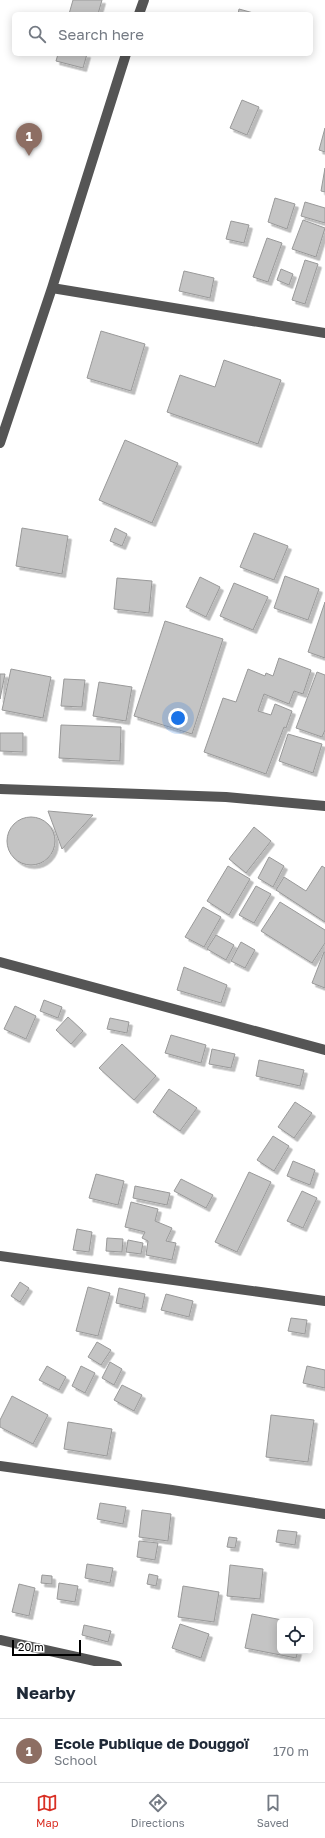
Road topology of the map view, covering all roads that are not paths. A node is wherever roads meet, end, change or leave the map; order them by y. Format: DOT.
graph roads {
  1 [pos="144,0"];
  2 [pos="140,12"];
  3 [pos="125,56"];
  4 [pos="52,288"];
  5 [pos="325,333"];
  6 [pos="0,443"];
  7 [pos="0,789"];
  8 [pos="324,804"];
  9 [pos="0,962"];
  10 [pos="325,1050"];
  11 [pos="0,1256"];
  12 [pos="325,1301"];
  13 [pos="0,1466"];
  14 [pos="325,1514"];
  15 [pos="0,1640"];
  16 [pos="118,1666"];
  1 -- 2 [label="street"];
  3 -- 4 [label="street"];
  4 -- 5 [label="street"];
  4 -- 6 [label="street"];
  7 -- 8 [label="street"];
  9 -- 10 [label="street"];
  11 -- 12 [label="street"];
  13 -- 14 [label="street"];
  15 -- 16 [label="street"];
}
